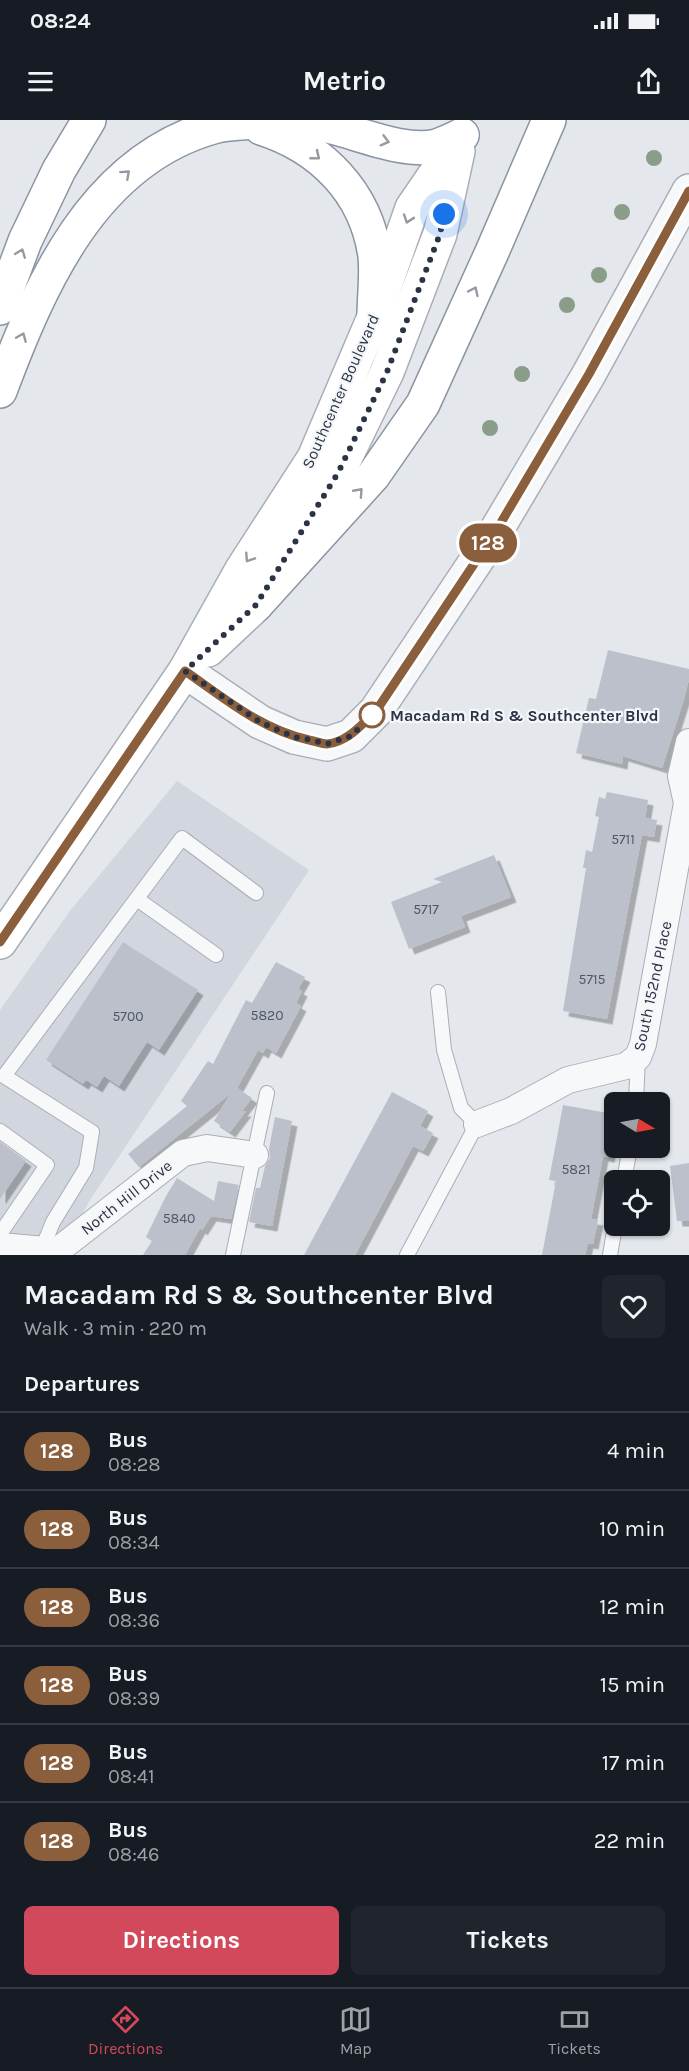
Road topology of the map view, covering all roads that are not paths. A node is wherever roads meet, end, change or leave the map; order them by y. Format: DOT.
graph roads {
  1 [pos="89,120"];
  2 [pos="549,120"];
  3 [pos="244,123"];
  4 [pos="464,128"];
  5 [pos="689,191"];
  6 [pos="0,308"];
  7 [pos="374,317"];
  8 [pos="0,391"];
  9 [pos="256,605"];
  10 [pos="185,671"];
  11 [pos="689,742"];
  12 [pos="256,892"];
  13 [pos="137,899"];
  14 [pos="0,942"];
  15 [pos="216,955"];
  16 [pos="438,992"];
  17 [pos="638,1057"];
  18 [pos="2,1076"];
  19 [pos="636,1092"];
  20 [pos="267,1093"];
  21 [pos="477,1124"];
  22 [pos="0,1131"];
  23 [pos="255,1155"];
  24 [pos="0,1231"];
  25 [pos="613,1236"];
  26 [pos="0,1246"];
  27 [pos="41,1251"];
  28 [pos="233,1255"];
  29 [pos="407,1255"];
  30 [pos="609,1255"];
  6 -- 1 [label="main road, one-way"];
  9 -- 2 [label="main road, one-way"];
  3 -- 4 [label="main road, one-way"];
  3 -- 7 [label="main road, one-way"];
  8 -- 3 [label="main road, one-way"];
  4 -- 7 [label="main road, Southcenter Boulevard, one-way"];
  4 -- 9 [label="main road, Southcenter Boulevard"];
  5 -- 10 [label="street"];
  7 -- 10 [label="main road, Southcenter Boulevard, one-way"];
  9 -- 10 [label="main road, Southcenter Boulevard"];
  10 -- 14 [label="main road, Southcenter Boulevard"];
  11 -- 17 [label="street, South 152nd Place"];
  12 -- 13 [label="lane"];
  13 -- 15 [label="lane"];
  13 -- 18 [label="lane"];
  16 -- 21 [label="lane"];
  17 -- 19 [label="lane"];
  17 -- 21 [label="street, South 152nd Place"];
  18 -- 27 [label="lane"];
  20 -- 23 [label="lane"];
  21 -- 29 [label="lane"];
  22 -- 24 [label="lane"];
  23 -- 27 [label="street, North Hill Drive"];
  23 -- 28 [label="lane"];
  25 -- 30 [label="lane"];
  26 -- 27 [label="street, North Hill Drive"];
}
